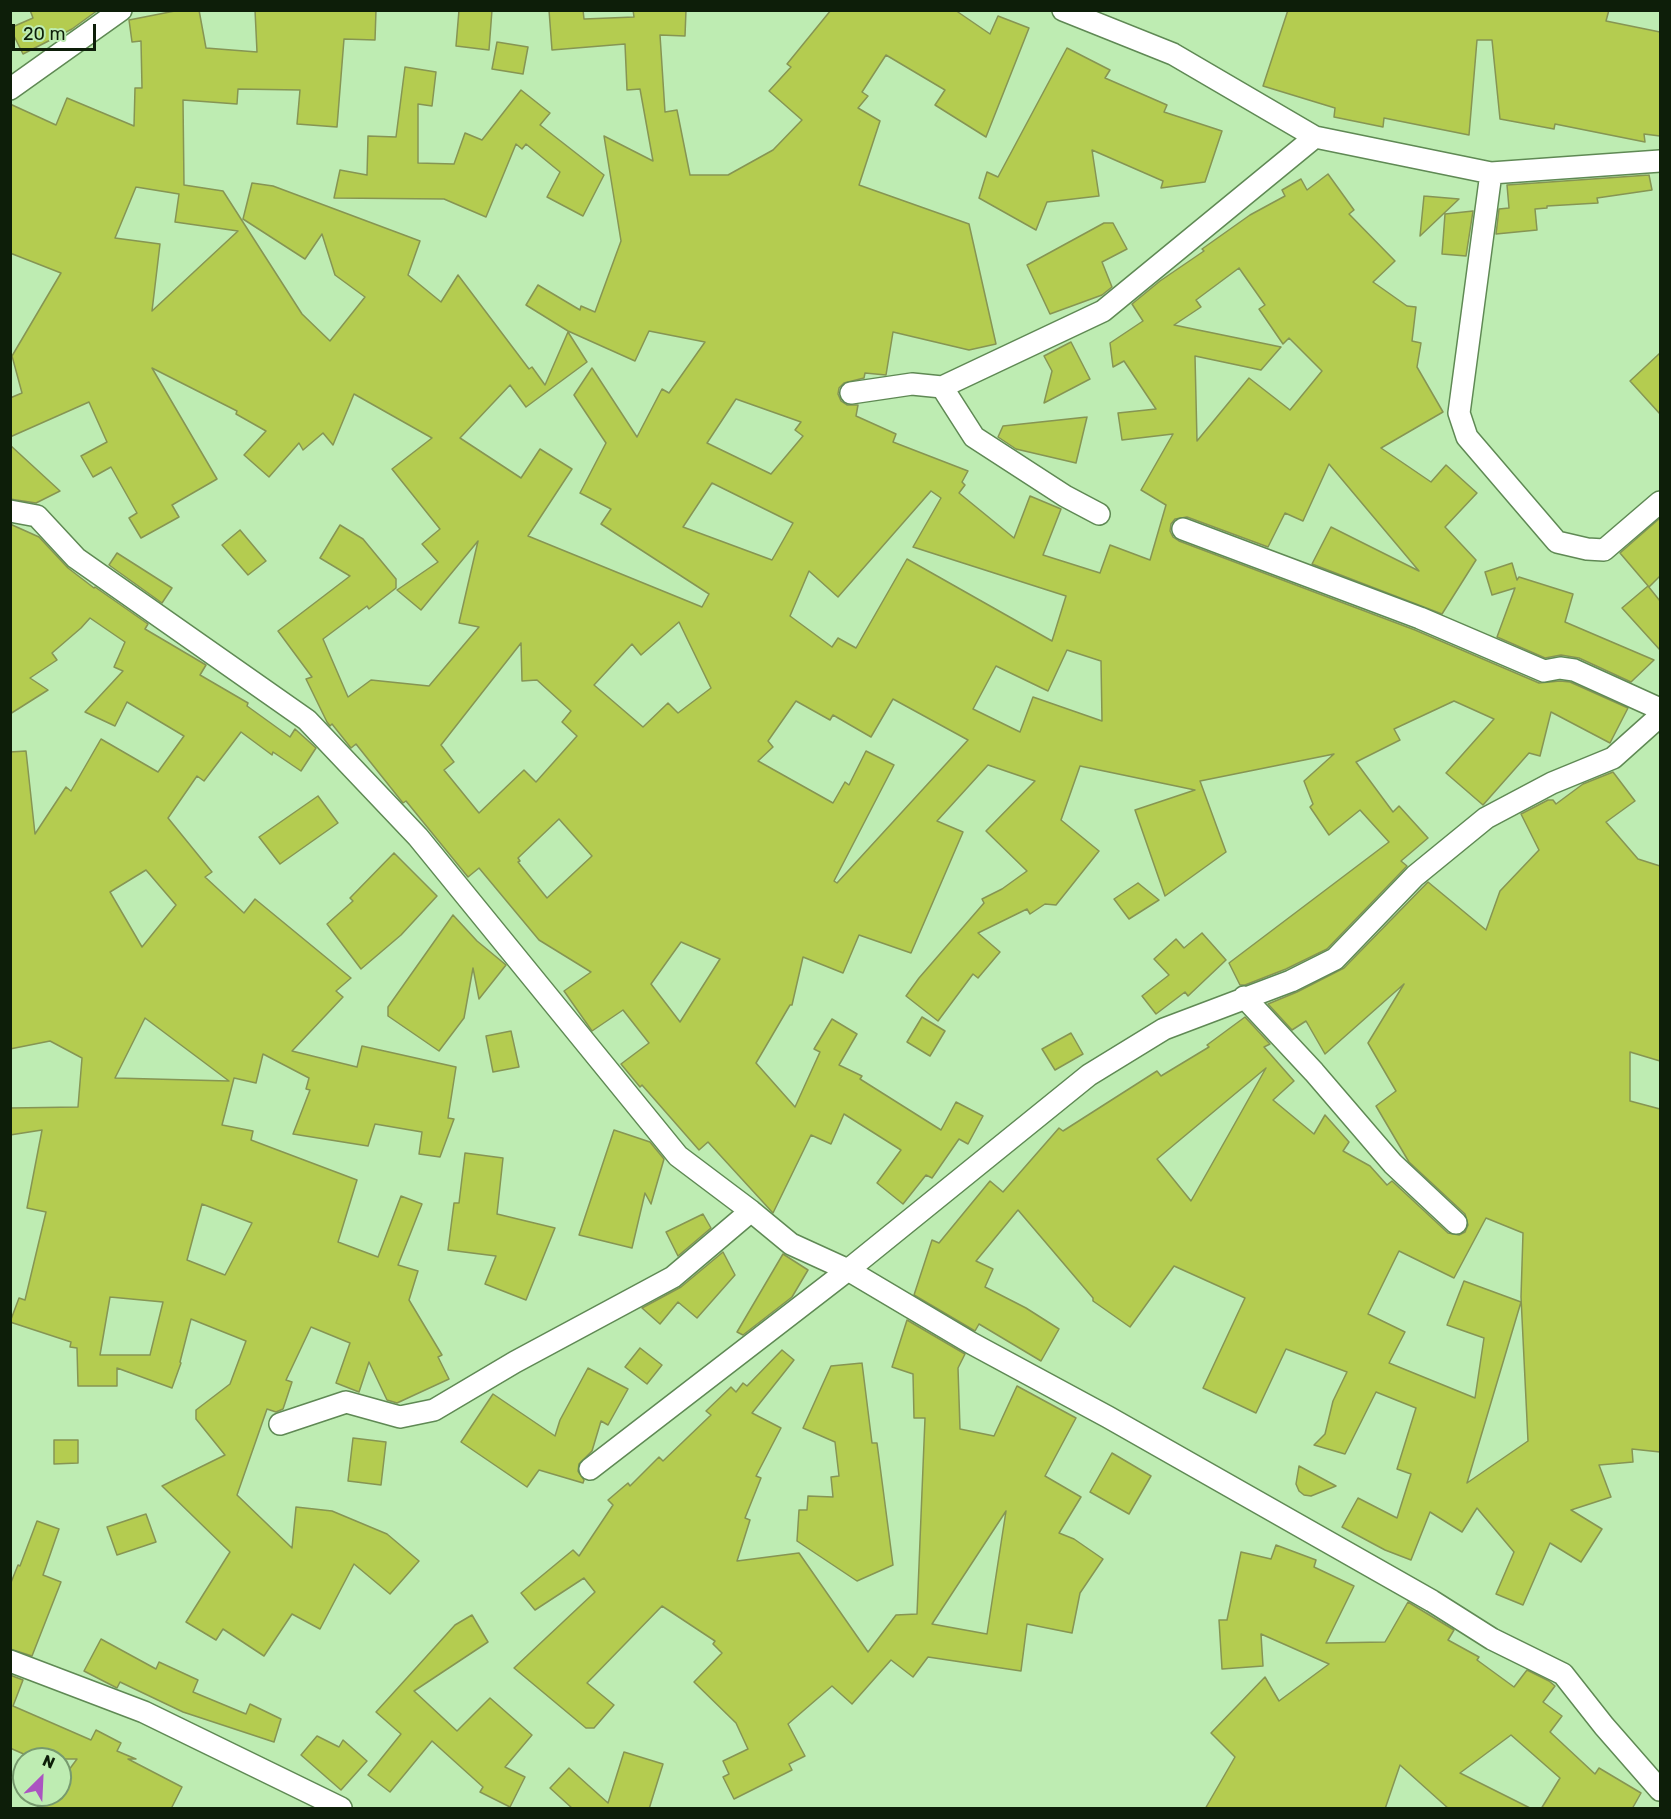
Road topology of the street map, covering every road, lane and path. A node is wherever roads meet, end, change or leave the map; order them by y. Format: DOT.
graph roads {
  1 [pos="121,10"];
  2 [pos="1063,10"];
  3 [pos="10,89"];
  4 [pos="1315,137"];
  5 [pos="1660,160"];
  6 [pos="1491,173"];
  7 [pos="942,387"];
  8 [pos="851,393"];
  9 [pos="1660,502"];
  10 [pos="10,511"];
  11 [pos="1099,514"];
  12 [pos="1183,529"];
  13 [pos="1660,709"];
  14 [pos="1660,716"];
  15 [pos="1244,997"];
  16 [pos="751,1210"];
  17 [pos="1456,1223"];
  18 [pos="848,1270"];
  19 [pos="280,1424"];
  20 [pos="590,1469"];
  21 [pos="10,1661"];
  22 [pos="1660,1790"];
  23 [pos="341,1809"];
  1 -- 3 [label="street"];
  2 -- 4 [label="street"];
  4 -- 6 [label="street"];
  4 -- 7 [label="street"];
  5 -- 6 [label="street"];
  6 -- 9 [label="street"];
  7 -- 8 [label="street"];
  7 -- 11 [label="street"];
  10 -- 16 [label="street"];
  12 -- 13 [label="street"];
  14 -- 15 [label="street"];
  15 -- 17 [label="street"];
  15 -- 18 [label="street"];
  16 -- 18 [label="street"];
  16 -- 19 [label="street"];
  18 -- 20 [label="street"];
  18 -- 22 [label="street"];
  21 -- 23 [label="street"];
}
